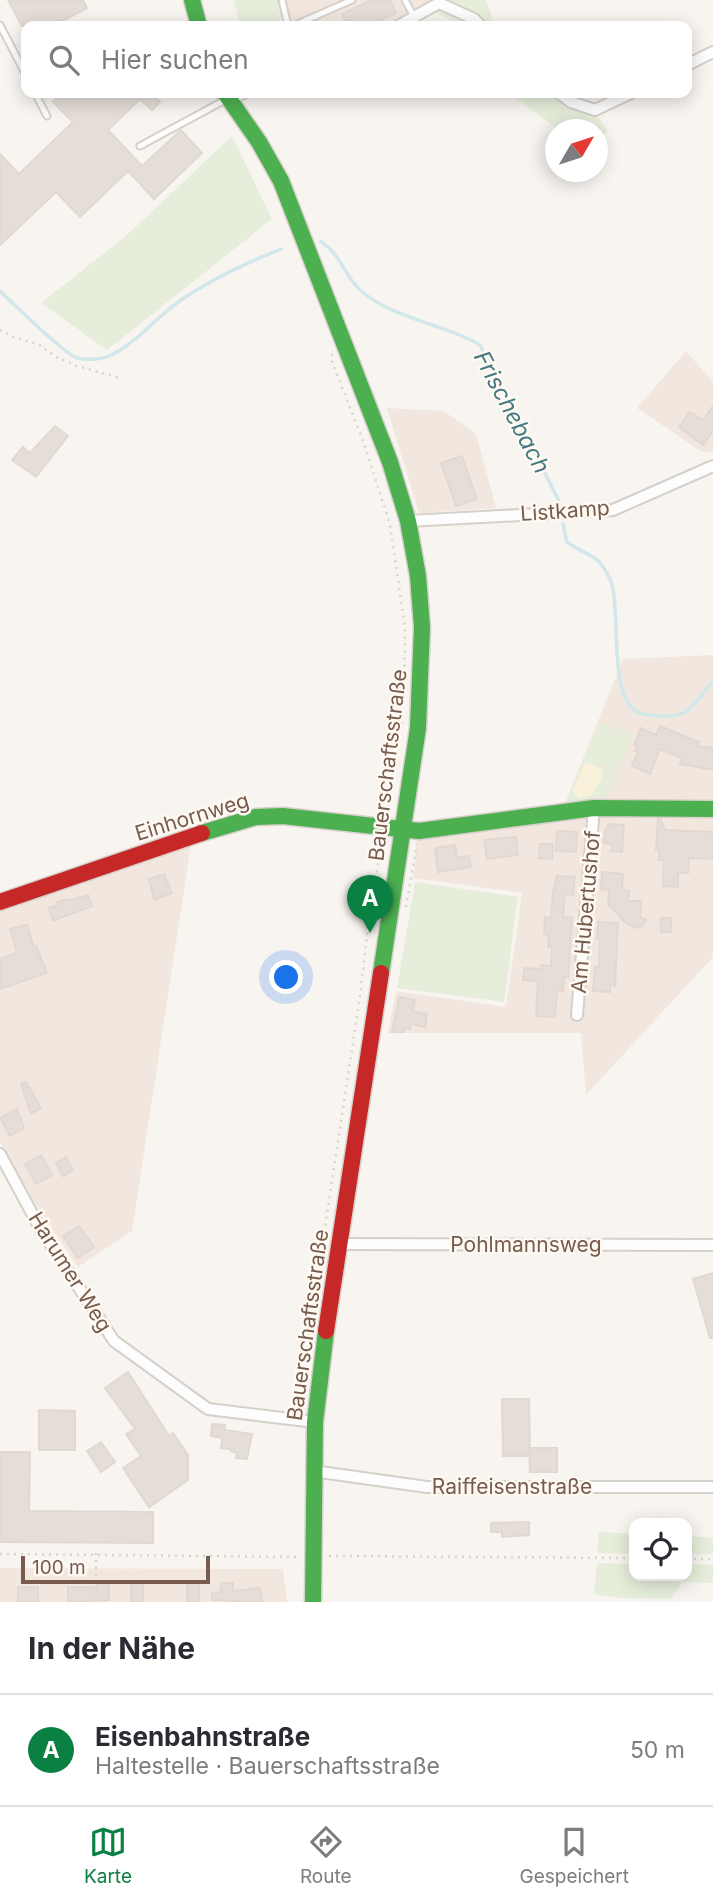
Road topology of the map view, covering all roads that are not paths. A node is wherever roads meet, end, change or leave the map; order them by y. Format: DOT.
graph roads {
  1 [pos="192,0"];
  2 [pos="282,0"];
  3 [pos="352,0"];
  4 [pos="405,0"];
  5 [pos="414,18"];
  6 [pos="198,21"];
  7 [pos="288,21"];
  8 [pos="302,21"];
  9 [pos="408,21"];
  10 [pos="476,21"];
  11 [pos="0,25"];
  12 [pos="713,52"];
  13 [pos="692,62"];
  14 [pos="21,65"];
  15 [pos="38,98"];
  16 [pos="226,98"];
  17 [pos="234,98"];
  18 [pos="566,98"];
  19 [pos="620,98"];
  20 [pos="47,116"];
  21 [pos="140,146"];
  22 [pos="713,466"];
  23 [pos="408,521"];
  24 [pos="594,808"];
  25 [pos="713,809"];
  26 [pos="411,831"];
  27 [pos="0,902"];
  28 [pos="578,1015"];
  29 [pos="0,1154"];
  30 [pos="339,1244"];
  31 [pos="713,1245"];
  32 [pos="315,1422"];
  33 [pos="313,1471"];
  34 [pos="713,1487"];
  35 [pos="313,1602"];
  1 -- 6 [label="street"];
  2 -- 7 [label="lane"];
  3 -- 8 [label="lane"];
  4 -- 5 [label="lane"];
  5 -- 9 [label="street"];
  5 -- 10 [label="street"];
  11 -- 14 [label="lane"];
  12 -- 13 [label="street"];
  15 -- 20 [label="lane"];
  16 -- 21 [label="lane"];
  17 -- 23 [label="street, Bauerschaftsstraße"];
  18 -- 19 [label="street"];
  22 -- 23 [label="street, Listkamp"];
  23 -- 26 [label="street, Bauerschaftsstraße"];
  24 -- 25 [label="street, Einhornweg"];
  24 -- 26 [label="street, Einhornweg"];
  24 -- 28 [label="street, Am Hubertushof"];
  26 -- 27 [label="street, Einhornweg"];
  26 -- 30 [label="street, Bauerschaftsstraße"];
  29 -- 32 [label="street, Harumer Weg"];
  30 -- 31 [label="street, Pohlmannsweg"];
  30 -- 32 [label="street, Bauerschaftsstraße"];
  32 -- 33 [label="street, Bauerschaftsstraße"];
  33 -- 34 [label="street, Raiffeisenstraße"];
  33 -- 35 [label="street, Bauerschaftsstraße"];
}
